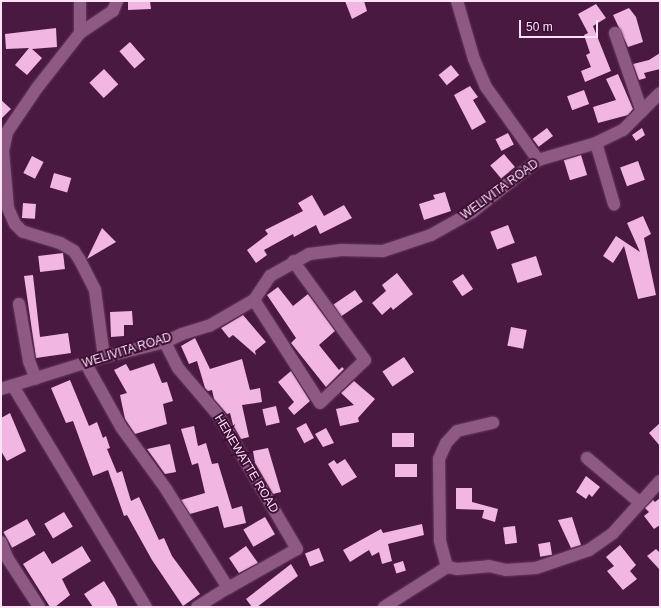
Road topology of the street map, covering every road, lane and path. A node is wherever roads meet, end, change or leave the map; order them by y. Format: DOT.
graph roads {
  1 [pos="80,1"];
  2 [pos="117,1"];
  3 [pos="457,1"];
  4 [pos="80,33"];
  5 [pos="615,34"];
  6 [pos="660,93"];
  7 [pos="642,112"];
  8 [pos="596,143"];
  9 [pos="538,160"];
  10 [pos="614,204"];
  11 [pos="293,261"];
  12 [pos="254,300"];
  13 [pos="19,304"];
  14 [pos="165,342"];
  15 [pos="104,357"];
  16 [pos="86,364"];
  17 [pos="36,379"];
  18 [pos="13,386"];
  19 [pos="1,389"];
  20 [pos="493,423"];
  21 [pos="587,458"];
  22 [pos="660,481"];
  23 [pos="639,502"];
  24 [pos="1,542"];
  25 [pos="447,567"];
  26 [pos="228,588"];
  27 [pos="39,607"];
  28 [pos="146,607"];
  29 [pos="198,607"];
  30 [pos="384,607"];
  1 -- 4 [label="street"];
  2 -- 4 [label="street"];
  3 -- 9 [label="street"];
  4 -- 15 [label="street"];
  5 -- 7 [label="street"];
  6 -- 7 [label="street, WELIVITA ROAD"];
  7 -- 8 [label="street, WELIVITA ROAD"];
  8 -- 9 [label="street, WELIVITA ROAD"];
  8 -- 10 [label="street"];
  9 -- 11 [label="street, WELIVITA ROAD"];
  11 -- 12 [label="street, WELIVITA ROAD"];
  11 -- 12 [label="street"];
  12 -- 14 [label="street, WELIVITA ROAD"];
  13 -- 17 [label="street"];
  14 -- 15 [label="street, WELIVITA ROAD"];
  14 -- 26 [label="street, HENEWATTE ROAD"];
  15 -- 16 [label="street, WELIVITA ROAD"];
  16 -- 17 [label="street, WELIVITA ROAD"];
  16 -- 26 [label="street"];
  17 -- 18 [label="street, WELIVITA ROAD"];
  18 -- 19 [label="street, WELIVITA ROAD"];
  18 -- 28 [label="street"];
  20 -- 25 [label="street"];
  21 -- 23 [label="street"];
  22 -- 23 [label="street"];
  23 -- 25 [label="street"];
  24 -- 27 [label="street"];
  25 -- 30 [label="street"];
  26 -- 29 [label="street"];
}
